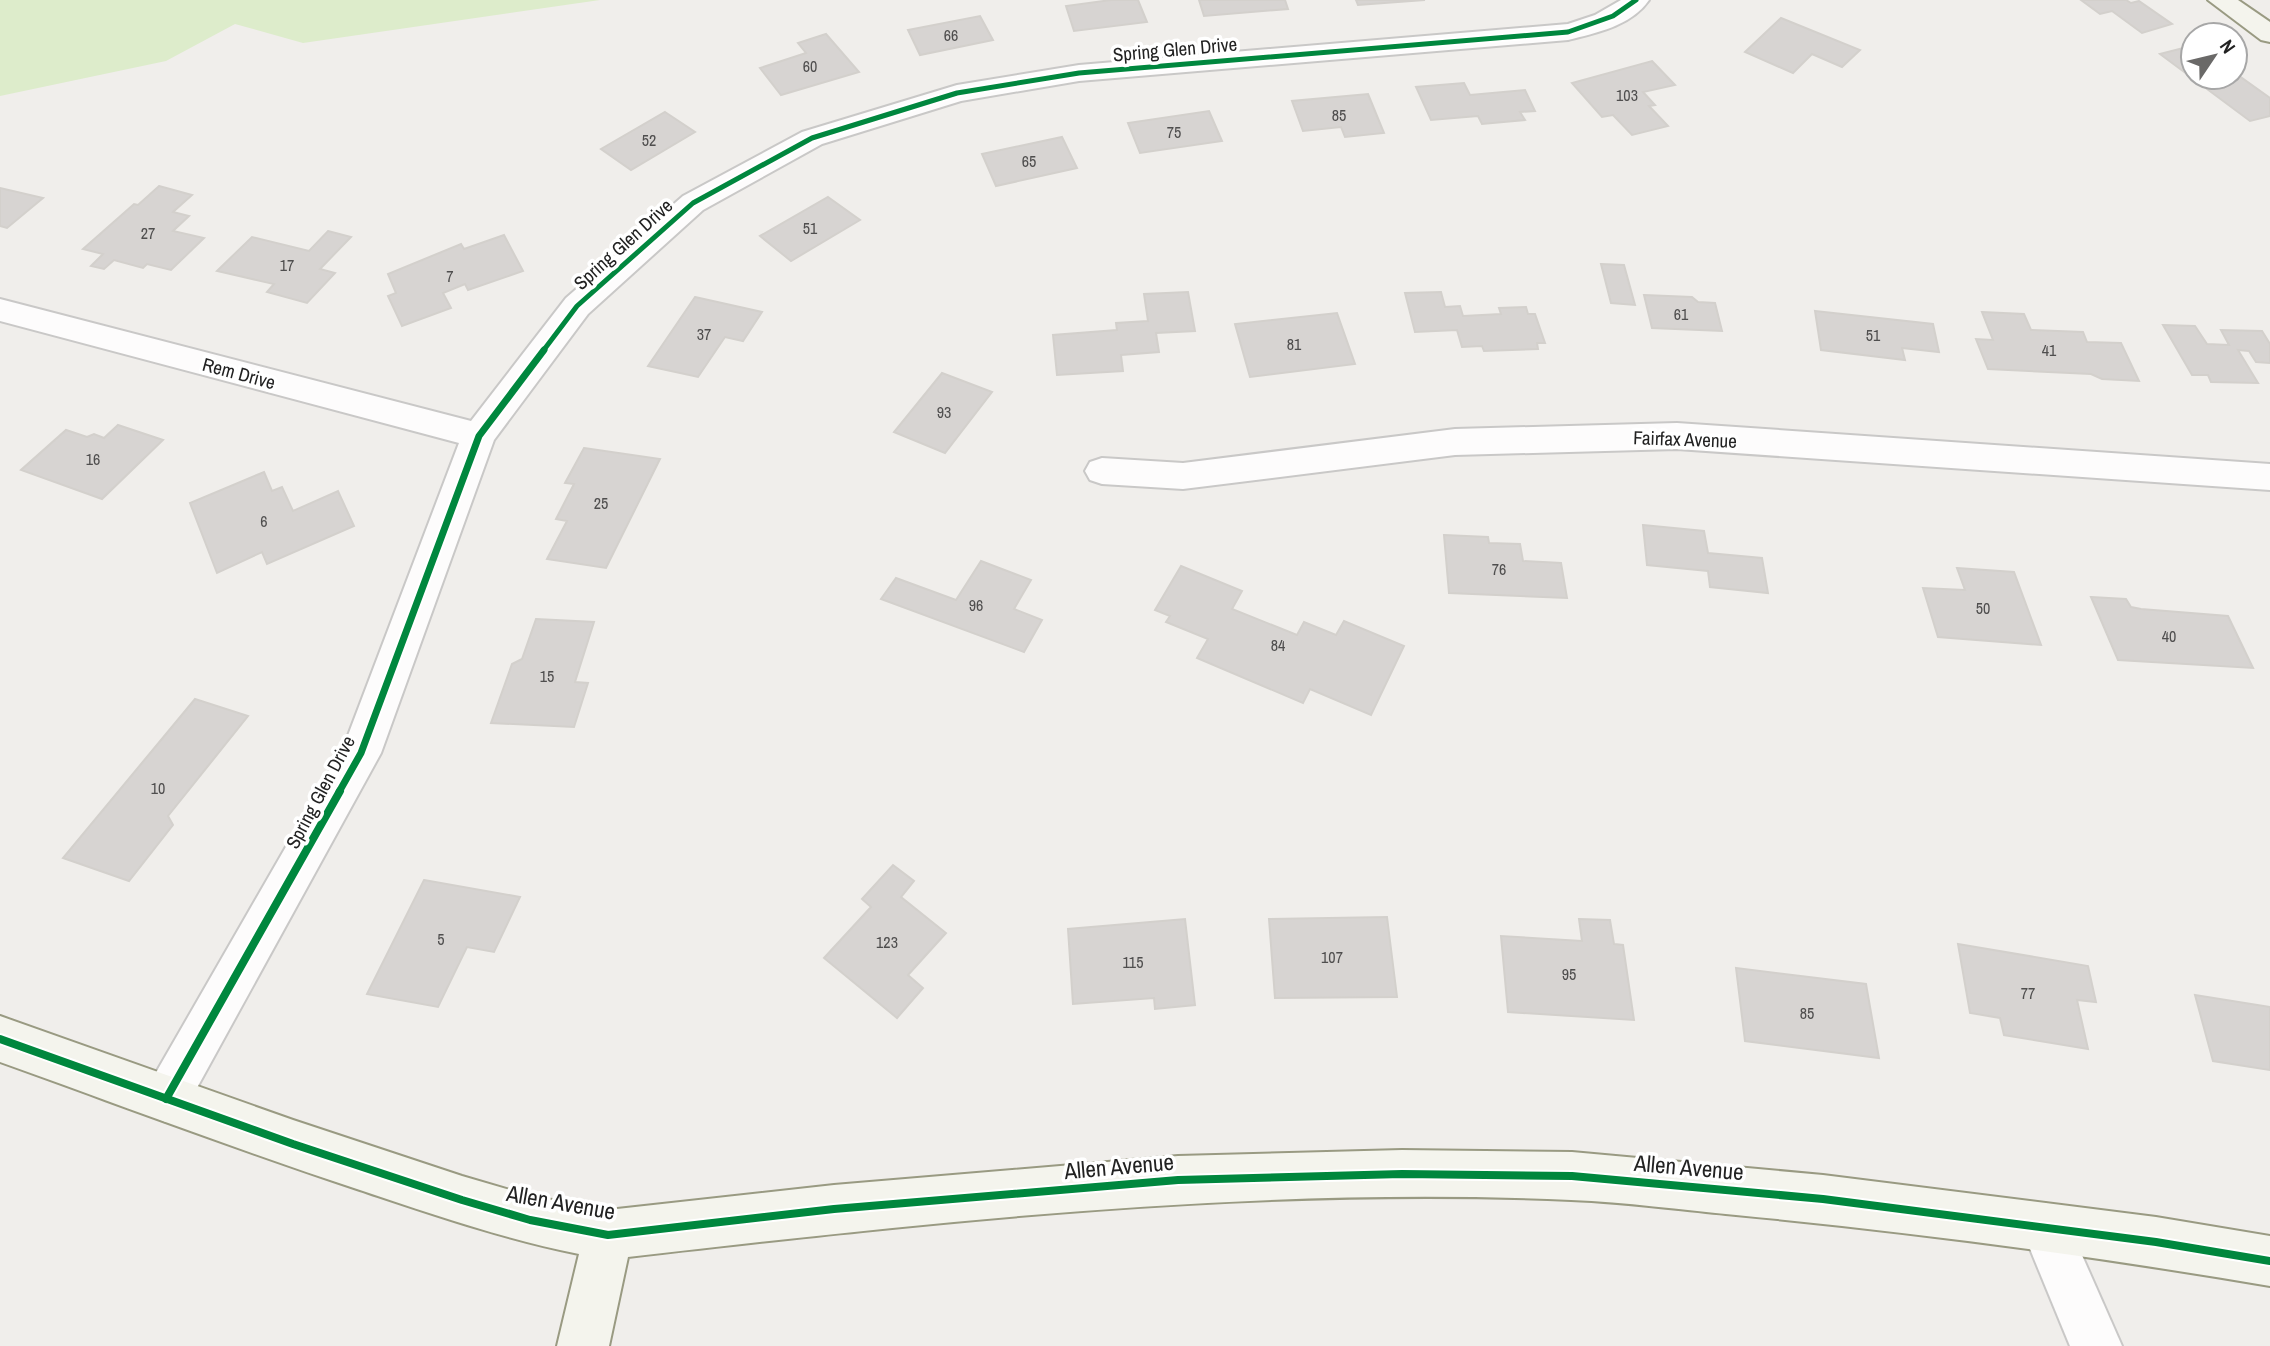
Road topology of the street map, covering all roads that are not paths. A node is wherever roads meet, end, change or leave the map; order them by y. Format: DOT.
graph roads {
  1 [pos="1636,0"];
  2 [pos="2221,0"];
  3 [pos="2265,25"];
  4 [pos="0,310"];
  5 [pos="479,436"];
  6 [pos="1102,471"];
  7 [pos="2270,477"];
  8 [pos="0,1039"];
  9 [pos="166,1099"];
  10 [pos="2045,1227"];
  11 [pos="608,1235"];
  12 [pos="2270,1261"];
  13 [pos="583,1346"];
  14 [pos="2096,1346"];
  1 -- 5 [label="street, Spring Glen Drive"];
  2 -- 3 [label="street"];
  4 -- 5 [label="street, Rem Drive"];
  5 -- 9 [label="street, Spring Glen Drive"];
  6 -- 7 [label="street, Fairfax Avenue"];
  8 -- 9 [label="street, Allen Avenue"];
  9 -- 11 [label="street, Allen Avenue"];
  10 -- 11 [label="street, Allen Avenue"];
  10 -- 12 [label="street, Allen Avenue"];
  10 -- 14 [label="street"];
  11 -- 13 [label="street"];
}
